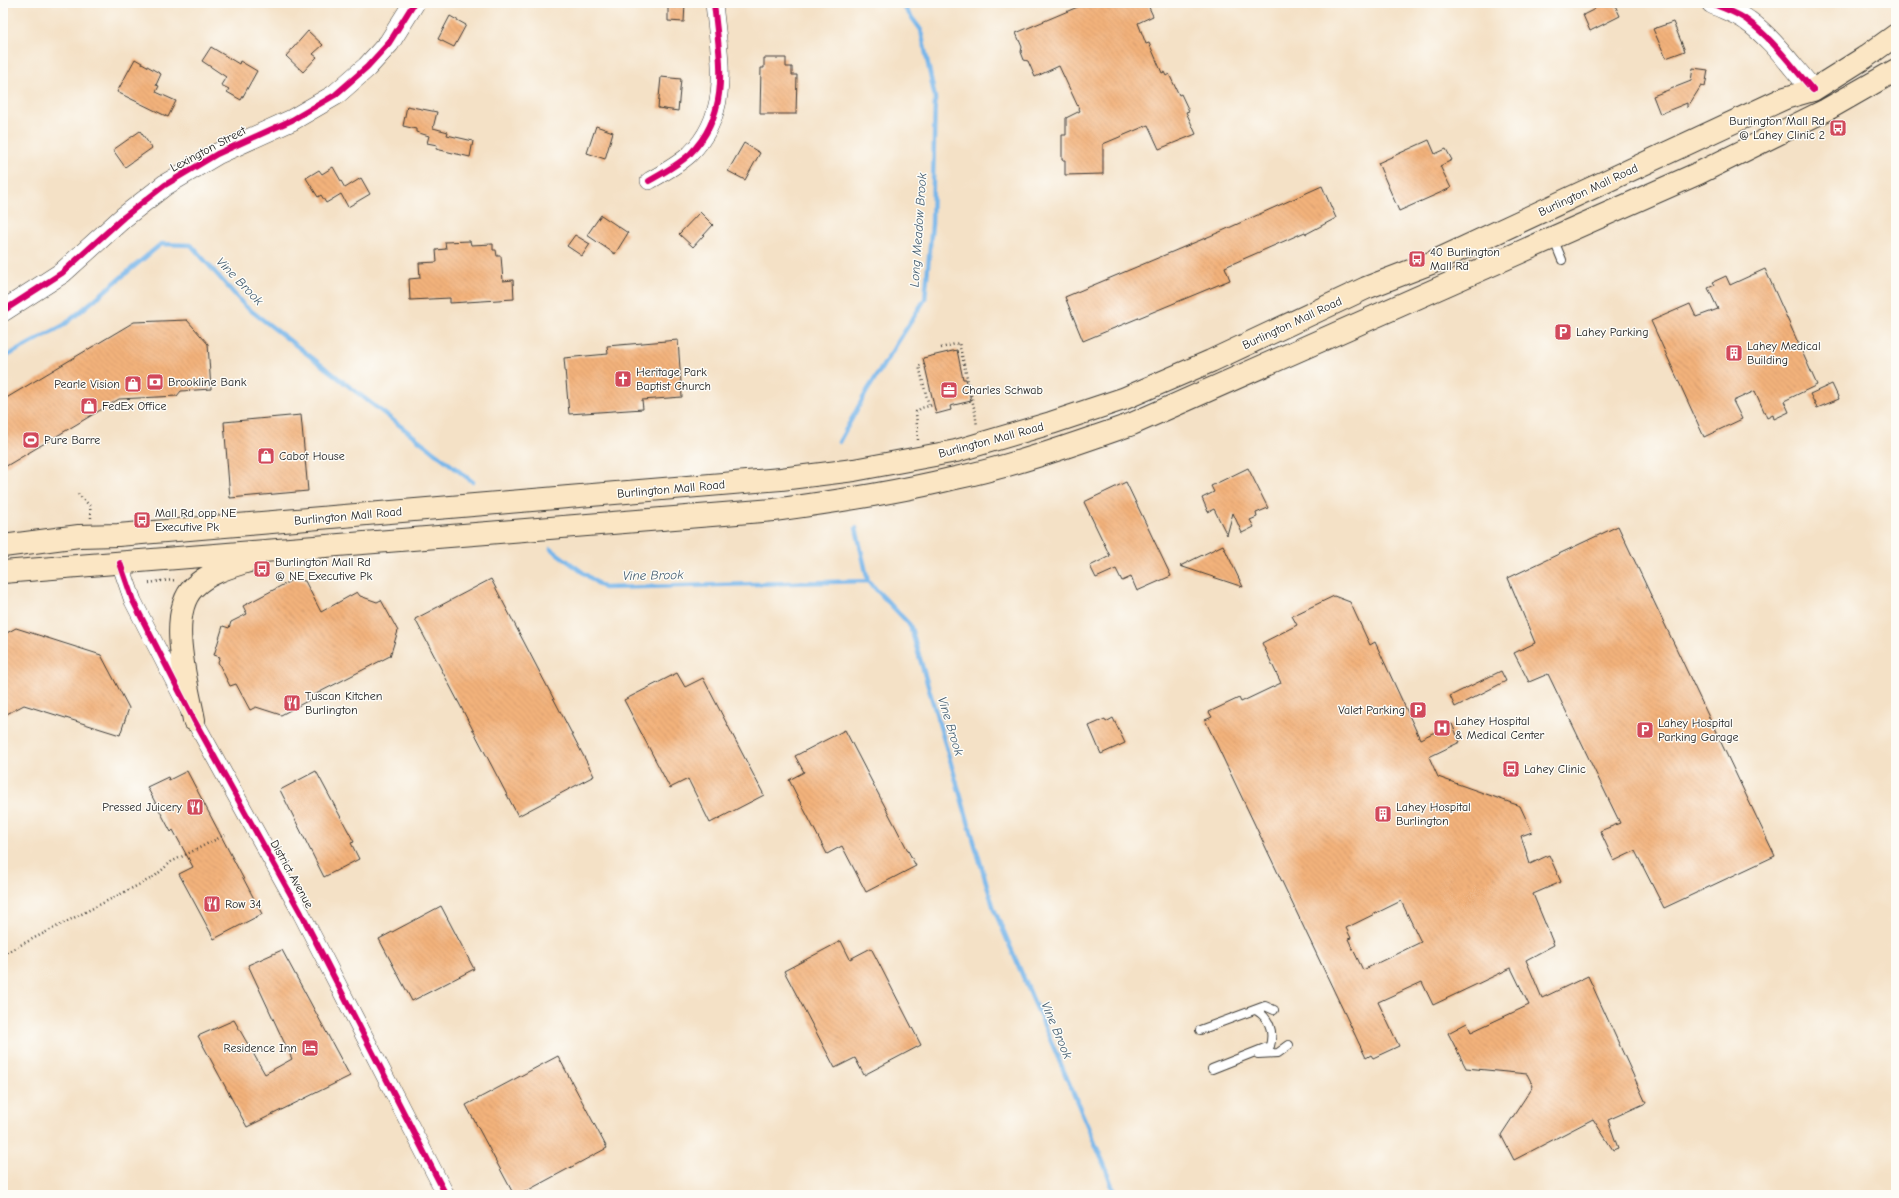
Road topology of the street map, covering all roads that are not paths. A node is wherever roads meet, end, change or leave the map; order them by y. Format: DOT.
graph roads {
  1 [pos="414,3"];
  2 [pos="714,3"];
  3 [pos="1712,3"];
  4 [pos="1737,8"];
  5 [pos="1896,35"];
  6 [pos="1896,70"];
  7 [pos="1813,90"];
  8 [pos="1826,110"];
  9 [pos="649,181"];
  10 [pos="1553,238"];
  11 [pos="1562,260"];
  12 [pos="3,311"];
  13 [pos="118,535"];
  14 [pos="3,546"];
  15 [pos="291,548"];
  16 [pos="120,563"];
  17 [pos="3,572"];
  18 [pos="194,720"];
  19 [pos="1256,1010"];
  20 [pos="1274,1010"];
  21 [pos="1200,1030"];
  22 [pos="1289,1045"];
  23 [pos="1253,1054"];
  24 [pos="1212,1069"];
  25 [pos="446,1195"];
  1 -- 12 [label="street, Lexington Street"];
  2 -- 9 [label="street"];
  3 -- 4 [label="street"];
  4 -- 7 [label="street"];
  5 -- 7 [label="main road, Burlington Mall Road"];
  6 -- 8 [label="main road"];
  7 -- 8 [label="main road"];
  7 -- 13 [label="main road, Burlington Mall Road"];
  8 -- 10 [label="main road"];
  10 -- 11 [label="lane"];
  10 -- 15 [label="main road"];
  13 -- 14 [label="main road, Burlington Mall Road"];
  13 -- 16 [label="main road"];
  15 -- 16 [label="main road"];
  15 -- 18 [label="main road"];
  16 -- 17 [label="main road"];
  16 -- 18 [label="street, District Avenue"];
  18 -- 25 [label="street, District Avenue"];
  19 -- 20 [label="lane"];
  19 -- 21 [label="lane"];
  19 -- 23 [label="lane"];
  22 -- 23 [label="lane"];
  23 -- 24 [label="lane"];
}
